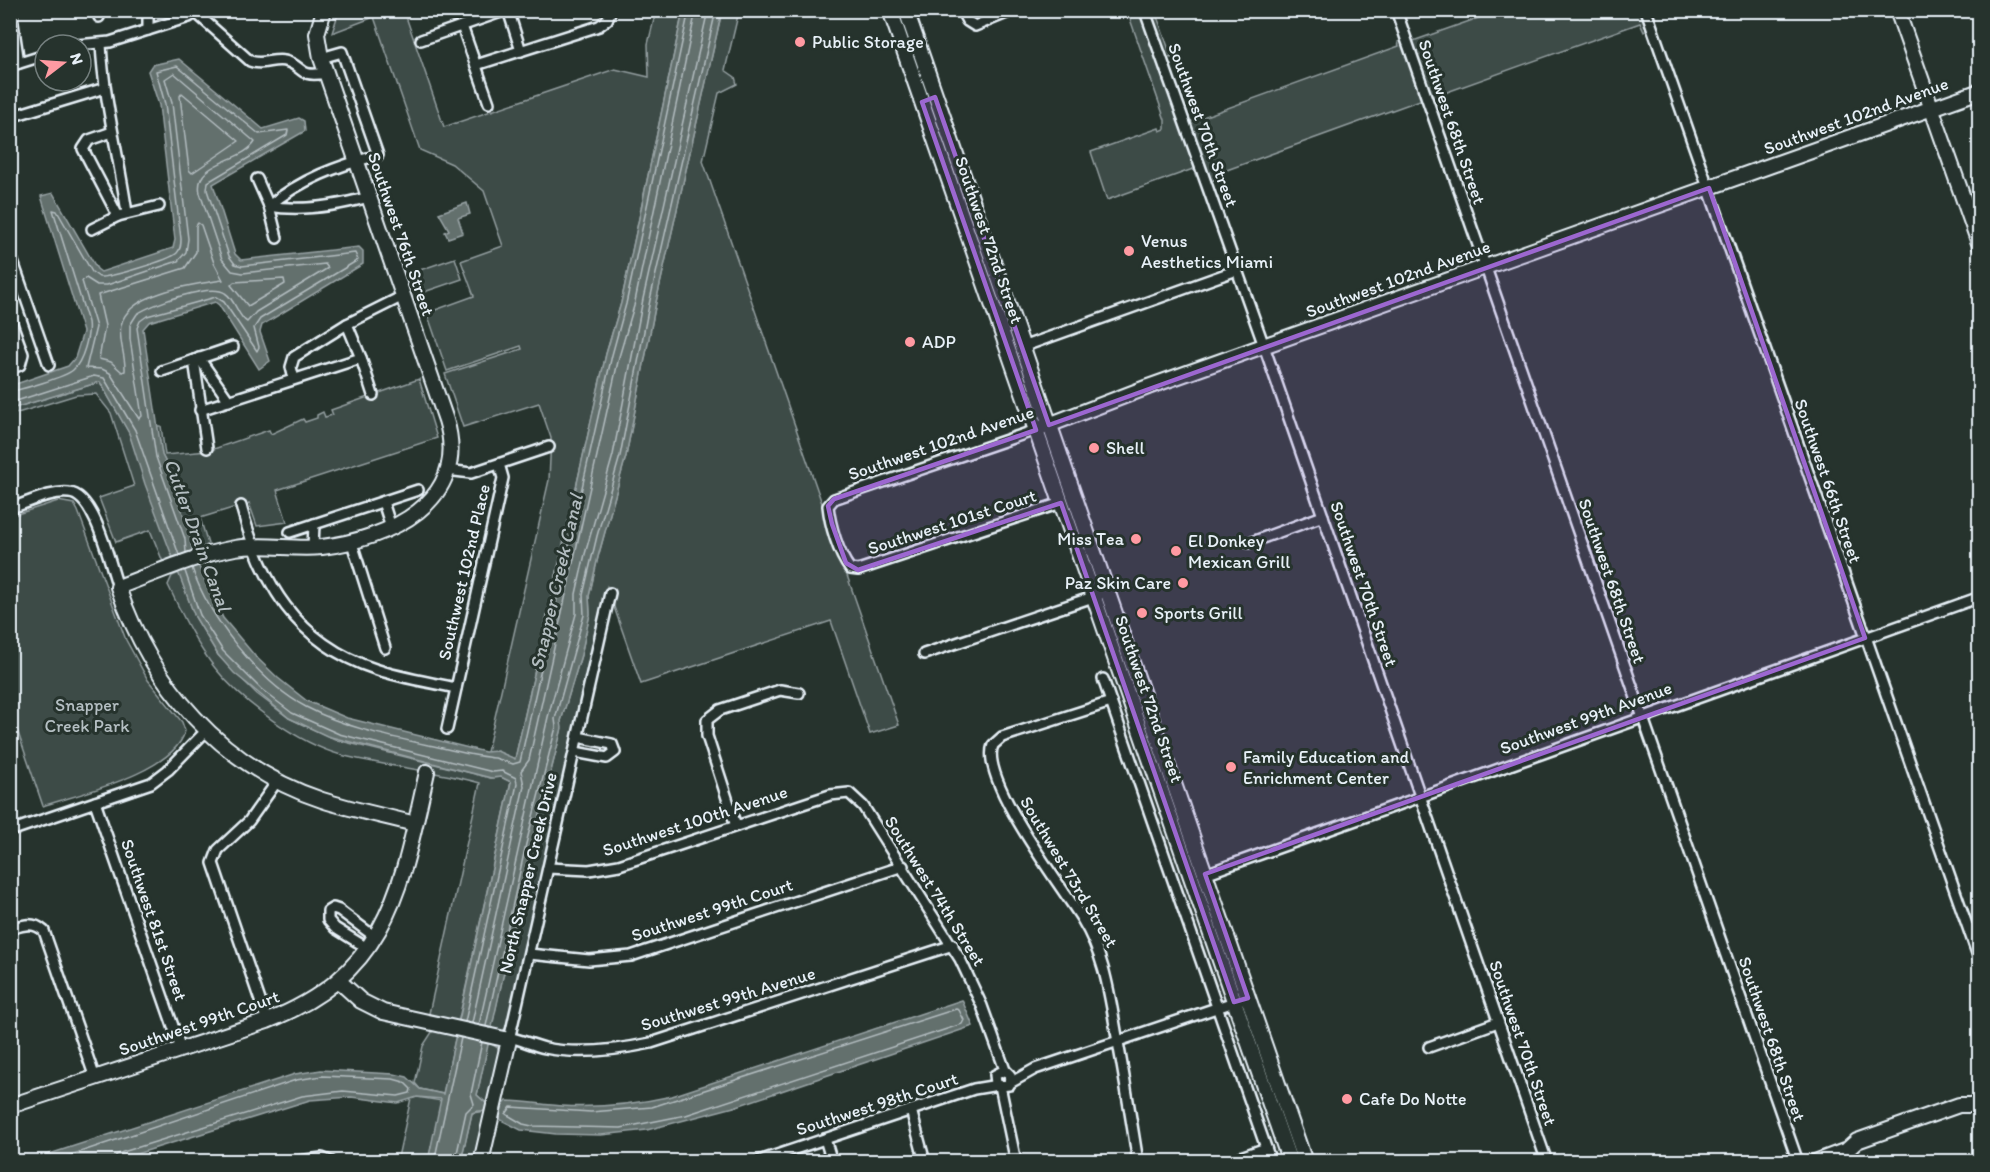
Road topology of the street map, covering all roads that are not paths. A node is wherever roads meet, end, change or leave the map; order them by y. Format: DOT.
graph roads {
  1 [pos="11,10"];
  2 [pos="148,10"];
  3 [pos="324,10"];
  4 [pos="507,10"];
  5 [pos="890,10"];
  6 [pos="906,10"];
  7 [pos="961,10"];
  8 [pos="1014,10"];
  9 [pos="1396,10"];
  10 [pos="1646,10"];
  11 [pos="1897,10"];
  12 [pos="198,12"];
  13 [pos="610,12"];
  14 [pos="1147,17"];
  15 [pos="462,26"];
  16 [pos="11,29"];
  17 [pos="148,30"];
  18 [pos="421,40"];
  19 [pos="93,44"];
  20 [pos="101,44"];
  21 [pos="521,51"];
  22 [pos="321,58"];
  23 [pos="33,59"];
  24 [pos="15,65"];
  25 [pos="476,65"];
  26 [pos="326,74"];
  27 [pos="105,88"];
  28 [pos="1980,92"];
  29 [pos="929,100"];
  30 [pos="489,103"];
  31 [pos="1932,108"];
  32 [pos="10,117"];
  33 [pos="112,132"];
  34 [pos="356,162"];
  35 [pos="257,179"];
  36 [pos="1709,188"];
  37 [pos="369,197"];
  38 [pos="269,206"];
  39 [pos="159,207"];
  40 [pos="122,214"];
  41 [pos="961,215"];
  42 [pos="92,230"];
  43 [pos="983,234"];
  44 [pos="277,238"];
  45 [pos="1980,246"];
  46 [pos="10,253"];
  47 [pos="1485,267"];
  48 [pos="1237,270"];
  49 [pos="404,296"];
  50 [pos="10,318"];
  51 [pos="347,324"];
  52 [pos="1264,346"];
  53 [pos="233,347"];
  54 [pos="1022,347"];
  55 [pos="361,358"];
  56 [pos="196,359"];
  57 [pos="49,365"];
  58 [pos="10,369"];
  59 [pos="162,371"];
  60 [pos="294,379"];
  61 [pos="374,395"];
  62 [pos="229,401"];
  63 [pos="200,410"];
  64 [pos="1049,425"];
  65 [pos="1036,430"];
  66 [pos="549,447"];
  67 [pos="207,448"];
  68 [pos="499,464"];
  69 [pos="447,470"];
  70 [pos="418,490"];
  71 [pos="383,502"];
  72 [pos="1061,503"];
  73 [pos="241,506"];
  74 [pos="10,508"];
  75 [pos="1323,516"];
  76 [pos="314,524"];
  77 [pos="391,527"];
  78 [pos="290,532"];
  79 [pos="351,540"];
  80 [pos="1248,543"];
  81 [pos="252,545"];
  82 [pos="313,547"];
  83 [pos="852,570"];
  84 [pos="118,587"];
  85 [pos="610,593"];
  86 [pos="1101,594"];
  87 [pos="1980,597"];
  88 [pos="1865,638"];
  89 [pos="385,648"];
  90 [pos="924,654"];
  91 [pos="1103,679"];
  92 [pos="456,688"];
  93 [pos="800,693"];
  94 [pos="1111,702"];
  95 [pos="1642,717"];
  96 [pos="447,729"];
  97 [pos="206,731"];
  98 [pos="578,737"];
  99 [pos="574,752"];
  100 [pos="427,772"];
  101 [pos="278,780"];
  102 [pos="849,793"];
  103 [pos="1419,797"];
  104 [pos="95,802"];
  105 [pos="416,824"];
  106 [pos="736,826"];
  107 [pos="10,831"];
  108 [pos="903,866"];
  109 [pos="548,868"];
  110 [pos="1199,876"];
  111 [pos="10,929"];
  112 [pos="371,942"];
  113 [pos="953,945"];
  114 [pos="528,954"];
  115 [pos="1980,962"];
  116 [pos="339,981"];
  117 [pos="1241,1000"];
  118 [pos="1217,1008"];
  119 [pos="267,1021"];
  120 [pos="1498,1022"];
  121 [pos="509,1039"];
  122 [pos="1118,1041"];
  123 [pos="1429,1047"];
  124 [pos="181,1049"];
  125 [pos="1035,1069"];
  126 [pos="1001,1072"];
  127 [pos="95,1078"];
  128 [pos="1004,1085"];
  129 [pos="974,1089"];
  130 [pos="1976,1104"];
  131 [pos="10,1106"];
  132 [pos="911,1110"];
  133 [pos="825,1139"];
  134 [pos="1290,1140"];
  135 [pos="1266,1148"];
  136 [pos="330,1160"];
  137 [pos="290,1161"];
  138 [pos="481,1161"];
  139 [pos="756,1161"];
  140 [pos="832,1161"];
  141 [pos="925,1161"];
  142 [pos="1016,1161"];
  143 [pos="1138,1161"];
  144 [pos="1226,1161"];
  145 [pos="1271,1161"];
  146 [pos="1290,1161"];
  147 [pos="1305,1161"];
  148 [pos="1546,1161"];
  149 [pos="1798,1161"];
  150 [pos="1815,1161"];
  1 -- 16 [label="street"];
  2 -- 17 [label="street"];
  3 -- 22 [label="street, Southwest 76th Street"];
  4 -- 15 [label="street"];
  4 -- 21 [label="street"];
  5 -- 29 [label="street, Southwest 72nd Street"];
  6 -- 29 [label="street, Southwest 72nd Street"];
  7 -- 8 [label="street"];
  9 -- 47 [label="street, Southwest 68th Street"];
  10 -- 36 [label="street, Southwest 66th Street"];
  11 -- 31 [label="street"];
  12 -- 17 [label="street"];
  12 -- 26 [label="street"];
  13 -- 21 [label="street"];
  14 -- 48 [label="street, Southwest 70th Street"];
  15 -- 18 [label="street"];
  15 -- 25 [label="street"];
  16 -- 24 [label="street"];
  17 -- 20 [label="street"];
  19 -- 20 [label="street"];
  20 -- 27 [label="street"];
  21 -- 25 [label="street"];
  22 -- 26 [label="street, Southwest 76th Street"];
  22 -- 34 [label="street"];
  23 -- 24 [label="street"];
  25 -- 30 [label="street"];
  26 -- 34 [label="street, Southwest 76th Street"];
  27 -- 32 [label="street"];
  27 -- 33 [label="street"];
  28 -- 31 [label="street, Southwest 102nd Avenue"];
  29 -- 41 [label="street, Southwest 72nd Street"];
  29 -- 43 [label="street, Southwest 72nd Street"];
  31 -- 36 [label="street, Southwest 102nd Avenue"];
  31 -- 45 [label="street"];
  33 -- 40 [label="street"];
  33 -- 40 [label="street"];
  34 -- 37 [label="street, Southwest 76th Street"];
  34 -- 38 [label="street"];
  35 -- 38 [label="street"];
  36 -- 47 [label="street, Southwest 102nd Avenue"];
  36 -- 88 [label="street, Southwest 66th Street"];
  37 -- 38 [label="street"];
  37 -- 49 [label="street, Southwest 76th Street"];
  38 -- 44 [label="street"];
  39 -- 40 [label="street"];
  40 -- 42 [label="street"];
  41 -- 43 [label="street"];
  41 -- 65 [label="street, Southwest 72nd Street"];
  43 -- 54 [label="street, Southwest 72nd Street"];
  46 -- 57 [label="street"];
  47 -- 52 [label="street, Southwest 102nd Avenue"];
  47 -- 95 [label="street, Southwest 68th Street"];
  48 -- 52 [label="street, Southwest 70th Street"];
  48 -- 54 [label="street"];
  49 -- 51 [label="street"];
  49 -- 69 [label="street, Southwest 76th Street"];
  50 -- 58 [label="street"];
  51 -- 55 [label="street"];
  51 -- 60 [label="street"];
  52 -- 64 [label="street, Southwest 102nd Avenue"];
  52 -- 75 [label="street, Southwest 70th Street"];
  53 -- 56 [label="street"];
  54 -- 64 [label="street, Southwest 72nd Street"];
  55 -- 60 [label="street"];
  55 -- 61 [label="street"];
  56 -- 59 [label="street"];
  56 -- 62 [label="street"];
  56 -- 63 [label="street"];
  60 -- 62 [label="street"];
  62 -- 63 [label="street"];
  63 -- 67 [label="street"];
  64 -- 65 [label="street, Southwest 102nd Avenue"];
  64 -- 86 [label="street, Southwest 72nd Street"];
  65 -- 72 [label="street, Southwest 72nd Street"];
  65 -- 83 [label="street, Southwest 102nd Avenue"];
  66 -- 68 [label="street, Southwest 102nd Place"];
  68 -- 69 [label="street, Southwest 102nd Place"];
  68 -- 92 [label="street, Southwest 102nd Place"];
  69 -- 77 [label="street"];
  70 -- 71 [label="street"];
  71 -- 76 [label="street"];
  71 -- 77 [label="street"];
  72 -- 83 [label="street, Southwest 101st Court"];
  72 -- 86 [label="street, Southwest 72nd Street"];
  73 -- 81 [label="street, Southwest 102nd Place"];
  74 -- 84 [label="street"];
  75 -- 80 [label="street"];
  75 -- 103 [label="street, Southwest 70th Street"];
  76 -- 78 [label="street"];
  76 -- 82 [label="street"];
  77 -- 79 [label="street"];
  79 -- 82 [label="street"];
  79 -- 89 [label="street"];
  81 -- 82 [label="street"];
  81 -- 84 [label="street"];
  81 -- 92 [label="street, Southwest 102nd Place"];
  84 -- 97 [label="street"];
  85 -- 98 [label="street, North Snapper Creek Drive"];
  86 -- 90 [label="street"];
  86 -- 110 [label="street, Southwest 72nd Street"];
  87 -- 88 [label="street, Southwest 99th Avenue"];
  88 -- 95 [label="street, Southwest 99th Avenue"];
  88 -- 115 [label="street, Southwest 66th Street"];
  91 -- 94 [label="street, Southwest 72nd Street"];
  92 -- 96 [label="street, Southwest 102nd Place"];
  93 -- 106 [label="street"];
  94 -- 118 [label="street, Southwest 72nd Street"];
  94 -- 122 [label="street, Southwest 73rd Street"];
  95 -- 103 [label="street, Southwest 99th Avenue"];
  95 -- 149 [label="street, Southwest 68th Street"];
  97 -- 101 [label="street"];
  97 -- 104 [label="street"];
  98 -- 99 [label="street, North Snapper Creek Drive"];
  98 -- 99 [label="street"];
  99 -- 109 [label="street, North Snapper Creek Drive"];
  100 -- 105 [label="street, Southwest 99th Court"];
  101 -- 105 [label="street"];
  101 -- 119 [label="street"];
  102 -- 106 [label="street, Southwest 100th Avenue"];
  102 -- 108 [label="street, Southwest 74th Street"];
  103 -- 110 [label="street, Southwest 99th Avenue"];
  103 -- 120 [label="street, Southwest 70th Street"];
  104 -- 107 [label="street"];
  104 -- 124 [label="street, Southwest 81st Street"];
  105 -- 112 [label="street, Southwest 99th Court"];
  106 -- 109 [label="street, Southwest 100th Avenue"];
  108 -- 113 [label="street, Southwest 74th Street"];
  108 -- 114 [label="street, Southwest 99th Court"];
  109 -- 114 [label="street, North Snapper Creek Drive"];
  110 -- 117 [label="street, Southwest 72nd Street"];
  111 -- 127 [label="street"];
  112 -- 112 [label="street"];
  112 -- 116 [label="street, Southwest 99th Court"];
  113 -- 121 [label="street, Southwest 99th Avenue"];
  113 -- 126 [label="street, Southwest 74th Street"];
  114 -- 121 [label="street, North Snapper Creek Drive"];
  116 -- 119 [label="street, Southwest 99th Court"];
  116 -- 121 [label="street, Southwest 99th Avenue"];
  117 -- 118 [label="street, Southwest 98th Court"];
  117 -- 134 [label="street, Southwest 72nd Street"];
  118 -- 122 [label="street, Southwest 98th Court"];
  118 -- 135 [label="street, Southwest 72nd Street"];
  119 -- 124 [label="street, Southwest 99th Court"];
  120 -- 123 [label="street"];
  120 -- 148 [label="street, Southwest 70th Street"];
  121 -- 138 [label="street, North Snapper Creek Drive"];
  122 -- 125 [label="street, Southwest 98th Court"];
  122 -- 143 [label="street, Southwest 73rd Street"];
  124 -- 127 [label="street, Southwest 99th Court"];
  125 -- 126 [label="street, Southwest 98th Court"];
  125 -- 128 [label="street, Southwest 98th Court"];
  126 -- 128 [label="street"];
  126 -- 128 [label="street"];
  126 -- 129 [label="street, Southwest 98th Court"];
  127 -- 131 [label="street, Southwest 99th Court"];
  128 -- 129 [label="street, Southwest 98th Court"];
  128 -- 142 [label="street"];
  129 -- 132 [label="street, Southwest 98th Court"];
  130 -- 150 [label="street"];
  132 -- 133 [label="street, Southwest 98th Court"];
  132 -- 141 [label="street"];
  133 -- 139 [label="street, Southwest 98th Court"];
  133 -- 140 [label="street"];
  134 -- 146 [label="street, Southwest 72nd Street"];
  134 -- 147 [label="street, Southwest 72nd Street"];
  135 -- 144 [label="street"];
  135 -- 145 [label="street, Southwest 72nd Street"];
  136 -- 137 [label="street"];
}
